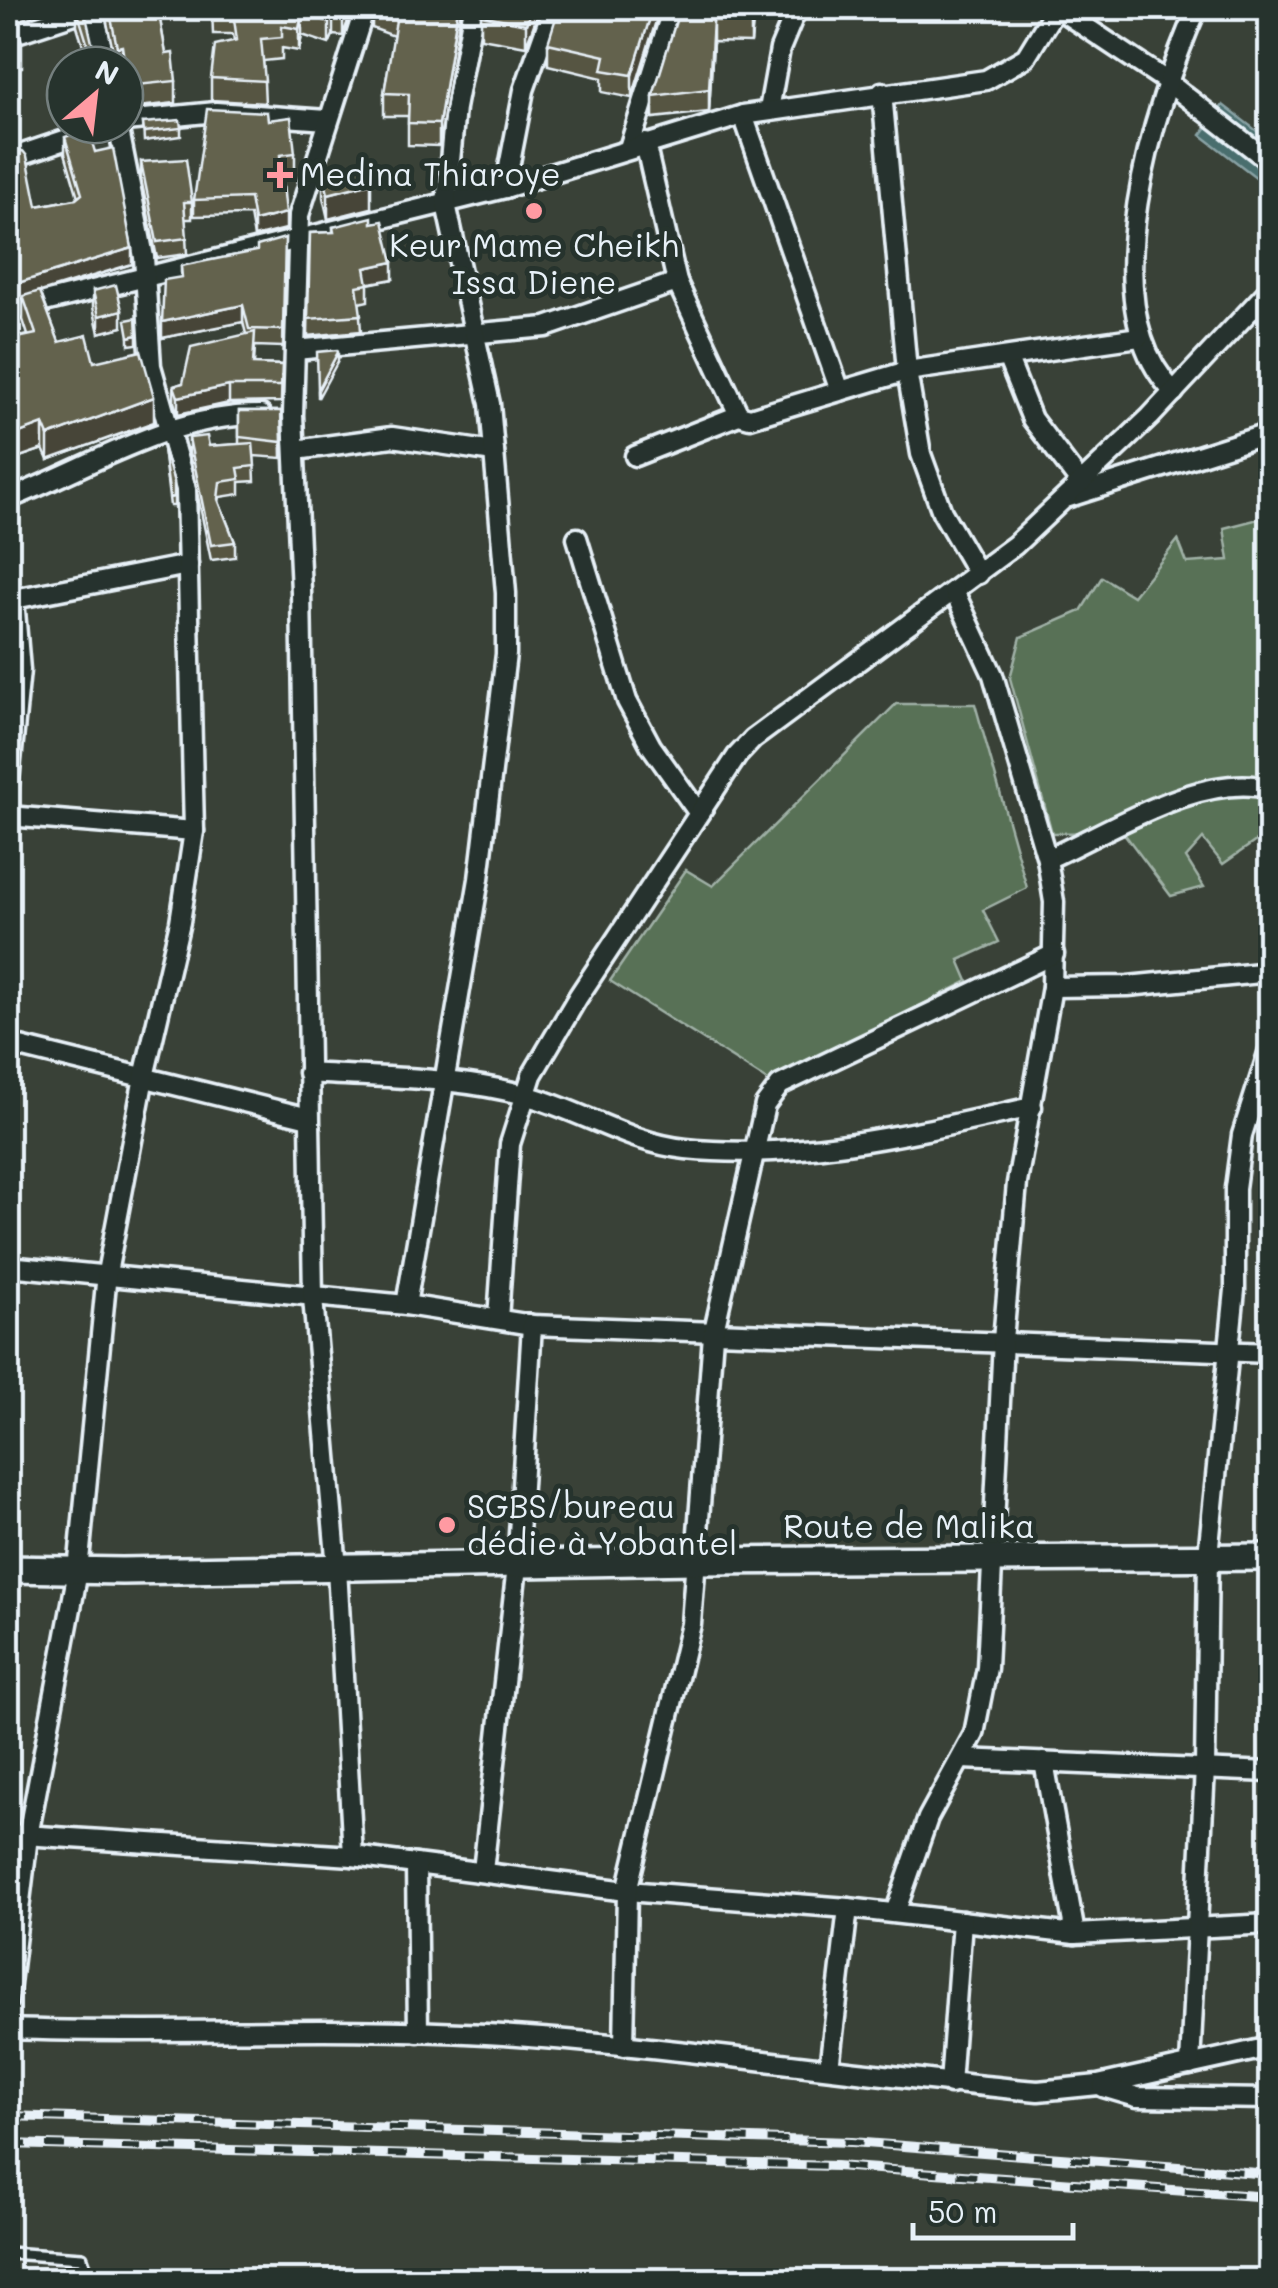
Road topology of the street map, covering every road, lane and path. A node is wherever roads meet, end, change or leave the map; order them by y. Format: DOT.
graph roads {
  1 [pos="93,8"];
  2 [pos="365,8"];
  3 [pos="474,8"];
  4 [pos="553,8"];
  5 [pos="673,8"];
  6 [pos="797,8"];
  7 [pos="1057,8"];
  8 [pos="1196,8"];
  9 [pos="8,36"];
  10 [pos="101,45"];
  11 [pos="1165,80"];
  12 [pos="882,92"];
  13 [pos="769,110"];
  14 [pos="743,115"];
  15 [pos="145,119"];
  16 [pos="327,120"];
  17 [pos="50,145"];
  18 [pos="122,145"];
  19 [pos="637,146"];
  20 [pos="8,159"];
  21 [pos="1270,162"];
  22 [pos="505,188"];
  23 [pos="446,204"];
  24 [pos="295,240"];
  25 [pos="146,275"];
  26 [pos="676,282"];
  27 [pos="1270,289"];
  28 [pos="8,310"];
  29 [pos="474,335"];
  30 [pos="1138,336"];
  31 [pos="295,350"];
  32 [pos="1008,359"];
  33 [pos="908,371"];
  34 [pos="840,391"];
  35 [pos="1174,392"];
  36 [pos="292,415"];
  37 [pos="739,415"];
  38 [pos="168,429"];
  39 [pos="1270,433"];
  40 [pos="296,450"];
  41 [pos="494,452"];
  42 [pos="636,456"];
  43 [pos="1080,482"];
  44 [pos="1064,498"];
  45 [pos="8,499"];
  46 [pos="577,538"];
  47 [pos="188,566"];
  48 [pos="978,574"];
  49 [pos="954,591"];
  50 [pos="1270,790"];
  51 [pos="8,792"];
  52 [pos="698,812"];
  53 [pos="8,816"];
  54 [pos="194,832"];
  55 [pos="1047,859"];
  56 [pos="1054,954"];
  57 [pos="1270,972"];
  58 [pos="1052,987"];
  59 [pos="8,1044"];
  60 [pos="1270,1047"];
  61 [pos="308,1074"];
  62 [pos="144,1077"];
  63 [pos="446,1082"];
  64 [pos="524,1095"];
  65 [pos="1032,1107"];
  66 [pos="309,1118"];
  67 [pos="754,1153"];
  68 [pos="8,1266"];
  69 [pos="107,1273"];
  70 [pos="313,1298"];
  71 [pos="406,1305"];
  72 [pos="498,1318"];
  73 [pos="532,1326"];
  74 [pos="712,1335"];
  75 [pos="1003,1340"];
  76 [pos="1230,1350"];
  77 [pos="1270,1353"];
  78 [pos="1208,1555"];
  79 [pos="1270,1557"];
  80 [pos="695,1560"];
  81 [pos="992,1560"];
  82 [pos="516,1566"];
  83 [pos="337,1568"];
  84 [pos="8,1569"];
  85 [pos="78,1571"];
  86 [pos="962,1759"];
  87 [pos="1044,1762"];
  88 [pos="1205,1768"];
  89 [pos="1270,1772"];
  90 [pos="8,1834"];
  91 [pos="28,1836"];
  92 [pos="353,1856"];
  93 [pos="416,1864"];
  94 [pos="483,1871"];
  95 [pos="627,1891"];
  96 [pos="848,1908"];
  97 [pos="895,1913"];
  98 [pos="962,1921"];
  99 [pos="1270,1924"];
  100 [pos="1198,1925"];
  101 [pos="1075,1934"];
  102 [pos="8,2000"];
  103 [pos="8,2029"];
  104 [pos="418,2032"];
  105 [pos="624,2046"];
  106 [pos="1270,2047"];
  107 [pos="1190,2065"];
  108 [pos="829,2068"];
  109 [pos="950,2084"];
  110 [pos="1098,2086"];
  111 [pos="1270,2098"];
  112 [pos="8,2253"];
  113 [pos="90,2280"];
  1 -- 9 [label="street"];
  1 -- 10 [label="street"];
  2 -- 16 [label="street"];
  3 -- 23 [label="street"];
  4 -- 22 [label="street"];
  5 -- 19 [label="street"];
  6 -- 13 [label="street"];
  7 -- 11 [label="street"];
  7 -- 12 [label="street"];
  8 -- 11 [label="street"];
  11 -- 21 [label="street"];
  11 -- 30 [label="street"];
  12 -- 13 [label="street"];
  12 -- 33 [label="street"];
  13 -- 14 [label="street"];
  14 -- 19 [label="street"];
  14 -- 34 [label="street"];
  15 -- 16 [label="street"];
  16 -- 24 [label="street"];
  17 -- 20 [label="street"];
  18 -- 25 [label="street"];
  19 -- 22 [label="street"];
  19 -- 26 [label="street"];
  22 -- 23 [label="street"];
  23 -- 24 [label="street"];
  23 -- 29 [label="street"];
  24 -- 25 [label="street"];
  24 -- 31 [label="street"];
  25 -- 28 [label="street"];
  25 -- 38 [label="street"];
  26 -- 29 [label="street"];
  26 -- 37 [label="street"];
  27 -- 35 [label="street"];
  29 -- 31 [label="street"];
  29 -- 41 [label="street"];
  30 -- 32 [label="street"];
  30 -- 35 [label="street"];
  31 -- 36 [label="street"];
  32 -- 33 [label="street"];
  32 -- 43 [label="street"];
  33 -- 34 [label="street"];
  33 -- 48 [label="street"];
  34 -- 37 [label="street"];
  35 -- 43 [label="street"];
  36 -- 38 [label="street"];
  36 -- 40 [label="street"];
  37 -- 42 [label="street"];
  38 -- 45 [label="street"];
  38 -- 47 [label="street"];
  39 -- 44 [label="street"];
  40 -- 41 [label="street"];
  40 -- 61 [label="street"];
  41 -- 63 [label="street"];
  43 -- 44 [label="street"];
  44 -- 48 [label="street"];
  46 -- 52 [label="street"];
  47 -- 51 [label="street"];
  47 -- 54 [label="street"];
  48 -- 49 [label="street"];
  49 -- 52 [label="street"];
  49 -- 55 [label="street"];
  50 -- 55 [label="street"];
  52 -- 64 [label="street"];
  53 -- 54 [label="street"];
  54 -- 62 [label="street"];
  55 -- 56 [label="street"];
  56 -- 58 [label="street"];
  56 -- 67 [label="street"];
  57 -- 58 [label="street"];
  58 -- 65 [label="street"];
  59 -- 62 [label="street"];
  60 -- 76 [label="street"];
  61 -- 63 [label="street"];
  61 -- 66 [label="street"];
  62 -- 66 [label="street"];
  62 -- 69 [label="street"];
  63 -- 64 [label="street"];
  63 -- 71 [label="street"];
  64 -- 67 [label="street"];
  64 -- 72 [label="street"];
  65 -- 67 [label="street"];
  65 -- 75 [label="street"];
  66 -- 70 [label="street"];
  67 -- 74 [label="street"];
  68 -- 69 [label="street"];
  69 -- 70 [label="street"];
  69 -- 85 [label="street"];
  70 -- 71 [label="street"];
  70 -- 83 [label="street"];
  71 -- 72 [label="street"];
  72 -- 73 [label="street"];
  73 -- 74 [label="street"];
  73 -- 82 [label="street"];
  74 -- 75 [label="street"];
  74 -- 80 [label="street"];
  75 -- 76 [label="street"];
  75 -- 81 [label="street"];
  76 -- 77 [label="street"];
  76 -- 78 [label="street"];
  78 -- 79 [label="main road, Route de Malika"];
  78 -- 81 [label="main road, Route de Malika"];
  78 -- 88 [label="street"];
  80 -- 81 [label="main road, Route de Malika"];
  80 -- 82 [label="main road, Route de Malika"];
  80 -- 95 [label="street"];
  81 -- 86 [label="street"];
  82 -- 83 [label="main road, Route de Malika"];
  82 -- 94 [label="street"];
  83 -- 85 [label="main road, Route de Malika"];
  83 -- 92 [label="street"];
  84 -- 85 [label="main road, Route de Malika"];
  85 -- 91 [label="street"];
  86 -- 87 [label="street"];
  86 -- 97 [label="street"];
  87 -- 88 [label="street"];
  87 -- 101 [label="street"];
  88 -- 89 [label="street"];
  88 -- 100 [label="street"];
  90 -- 91 [label="street"];
  91 -- 92 [label="street"];
  91 -- 102 [label="street"];
  92 -- 93 [label="street"];
  93 -- 94 [label="street"];
  93 -- 104 [label="street"];
  94 -- 95 [label="street"];
  95 -- 96 [label="street"];
  95 -- 105 [label="street"];
  96 -- 97 [label="street"];
  96 -- 108 [label="street"];
  97 -- 98 [label="street"];
  98 -- 101 [label="street"];
  98 -- 109 [label="street"];
  99 -- 100 [label="street"];
  100 -- 101 [label="street"];
  100 -- 107 [label="street"];
  103 -- 104 [label="street"];
  104 -- 105 [label="street"];
  105 -- 108 [label="street"];
  106 -- 107 [label="street"];
  107 -- 110 [label="street"];
  108 -- 109 [label="street"];
  109 -- 110 [label="street"];
  110 -- 111 [label="street"];
  112 -- 113 [label="lane"];
}
